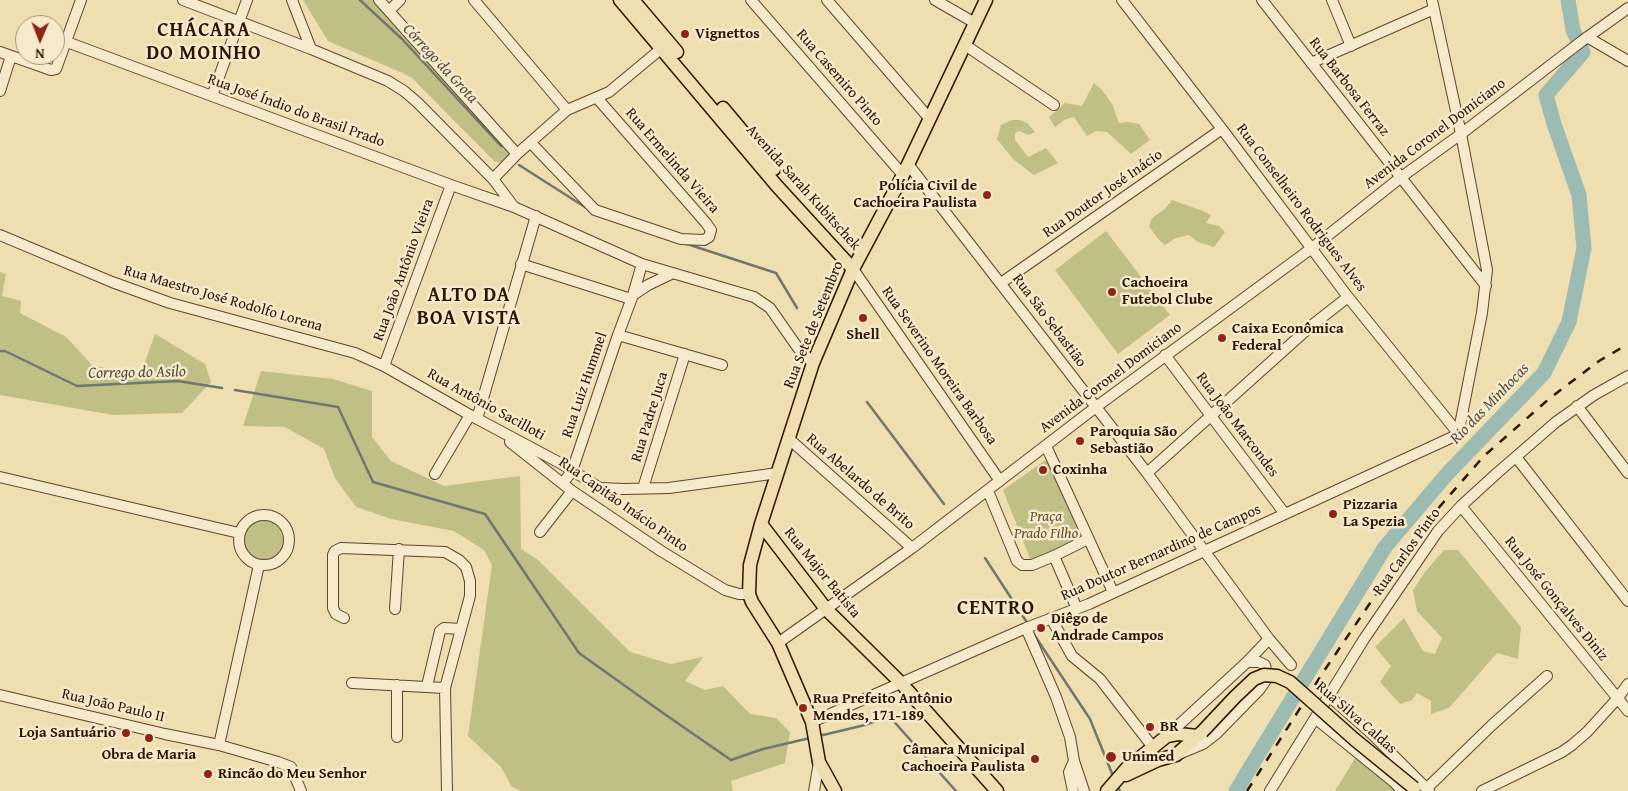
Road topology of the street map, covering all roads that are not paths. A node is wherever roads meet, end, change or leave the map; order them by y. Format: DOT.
graph roads {
  1 [pos="81,0"];
  2 [pos="183,0"];
  3 [pos="247,0"];
  4 [pos="292,0"];
  5 [pos="379,0"];
  6 [pos="400,0"];
  7 [pos="474,0"];
  8 [pos="620,0"];
  9 [pos="633,0"];
  10 [pos="751,0"];
  11 [pos="827,0"];
  12 [pos="935,0"];
  13 [pos="986,0"];
  14 [pos="1122,0"];
  15 [pos="1262,0"];
  16 [pos="1332,0"];
  17 [pos="1433,4"];
  18 [pos="1628,8"];
  19 [pos="388,11"];
  20 [pos="240,22"];
  21 [pos="975,22"];
  22 [pos="1584,39"];
  23 [pos="67,42"];
  24 [pos="965,45"];
  25 [pos="1351,46"];
  26 [pos="662,48"];
  27 [pos="311,49"];
  28 [pos="0,52"];
  29 [pos="11,56"];
  30 [pos="1628,62"];
  31 [pos="1312,63"];
  32 [pos="0,91"];
  33 [pos="212,96"];
  34 [pos="597,98"];
  35 [pos="1054,105"];
  36 [pos="567,110"];
  37 [pos="930,118"];
  38 [pos="1222,129"];
  39 [pos="1461,134"];
  40 [pos="531,143"];
  41 [pos="517,154"];
  42 [pos="906,170"];
  43 [pos="1400,178"];
  44 [pos="493,179"];
  45 [pos="781,183"];
  46 [pos="451,185"];
  47 [pos="514,207"];
  48 [pos="536,216"];
  49 [pos="0,235"];
  50 [pos="1312,248"];
  51 [pos="521,264"];
  52 [pos="642,264"];
  53 [pos="853,269"];
  54 [pos="673,273"];
  55 [pos="1001,283"];
  56 [pos="1486,286"];
  57 [pos="632,297"];
  58 [pos="1348,297"];
  59 [pos="618,335"];
  60 [pos="685,354"];
  61 [pos="1165,355"];
  62 [pos="813,363"];
  63 [pos="722,365"];
  64 [pos="384,366"];
  65 [pos="1628,376"];
  66 [pos="1577,406"];
  67 [pos="1096,407"];
  68 [pos="1210,415"];
  69 [pos="474,417"];
  70 [pos="487,424"];
  71 [pos="1459,429"];
  72 [pos="788,438"];
  73 [pos="1046,446"];
  74 [pos="1516,457"];
  75 [pos="572,470"];
  76 [pos="778,473"];
  77 [pos="1147,473"];
  78 [pos="1628,473"];
  79 [pos="435,474"];
  80 [pos="0,477"];
  81 [pos="1000,481"];
  82 [pos="563,483"];
  83 [pos="600,488"];
  84 [pos="644,488"];
  85 [pos="572,491"];
  86 [pos="988,491"];
  87 [pos="1462,506"];
  88 [pos="1285,514"];
  89 [pos="761,524"];
  90 [pos="540,532"];
  91 [pos="238,534"];
  92 [pos="1088,539"];
  93 [pos="912,548"];
  94 [pos="400,549"];
  95 [pos="1204,552"];
  96 [pos="1054,556"];
  97 [pos="259,565"];
  98 [pos="1113,592"];
  99 [pos="749,594"];
  100 [pos="1628,601"];
  101 [pos="395,609"];
  102 [pos="826,609"];
  103 [pos="1077,609"];
  104 [pos="344,618"];
  105 [pos="1051,618"];
  106 [pos="1026,628"];
  107 [pos="462,630"];
  108 [pos="1269,639"];
  109 [pos="778,643"];
  110 [pos="1247,662"];
  111 [pos="1291,665"];
  112 [pos="1547,676"];
  113 [pos="352,683"];
  114 [pos="900,683"];
  115 [pos="1628,684"];
  116 [pos="398,686"];
  117 [pos="427,686"];
  118 [pos="1220,687"];
  119 [pos="445,688"];
  120 [pos="0,695"];
  121 [pos="1328,695"];
  122 [pos="1617,699"];
  123 [pos="1246,704"];
  124 [pos="1628,711"];
  125 [pos="1315,718"];
  126 [pos="812,722"];
  127 [pos="1200,734"];
  128 [pos="397,737"];
  129 [pos="1160,741"];
  130 [pos="219,745"];
  131 [pos="1173,755"];
  132 [pos="1074,760"];
  133 [pos="819,762"];
  134 [pos="1119,779"];
  135 [pos="1418,790"];
  136 [pos="301,791"];
  137 [pos="447,791"];
  138 [pos="814,791"];
  139 [pos="835,791"];
  140 [pos="997,791"];
  141 [pos="1073,791"];
  142 [pos="1084,791"];
  143 [pos="1107,791"];
  144 [pos="1270,791"];
  145 [pos="1482,791"];
  1 -- 23 [label="street"];
  2 -- 20 [label="street"];
  3 -- 20 [label="street"];
  4 -- 27 [label="street"];
  5 -- 19 [label="street"];
  6 -- 19 [label="street"];
  7 -- 36 [label="street"];
  8 -- 26 [label="main road, Avenida Sarah Kubitschek"];
  9 -- 45 [label="main road, Avenida Sarah Kubitschek"];
  10 -- 42 [label="street, Rua Casemiro Pinto"];
  11 -- 37 [label="street"];
  12 -- 21 [label="street"];
  13 -- 21 [label="main road, Rua Sete de Setembro"];
  14 -- 38 [label="street, Rua Conselheiro Rodrigues Alves"];
  15 -- 31 [label="street, Rua Barbosa Ferraz"];
  16 -- 25 [label="street"];
  17 -- 25 [label="street"];
  17 -- 39 [label="street"];
  18 -- 22 [label="street, Avenida Coronel Domiciano"];
  19 -- 41 [label="street"];
  20 -- 27 [label="street"];
  20 -- 33 [label="street"];
  21 -- 24 [label="main road, Rua Sete de Setembro"];
  22 -- 30 [label="street"];
  22 -- 39 [label="street, Avenida Coronel Domiciano"];
  23 -- 29 [label="street"];
  23 -- 33 [label="street, Rua José Índio do Brasil Prado"];
  24 -- 35 [label="street"];
  24 -- 37 [label="main road, Rua Sete de Setembro"];
  25 -- 31 [label="street"];
  26 -- 34 [label="street"];
  26 -- 45 [label="main road, Avenida Sarah Kubitschek"];
  27 -- 44 [label="street"];
  28 -- 29 [label="street"];
  29 -- 32 [label="street"];
  31 -- 43 [label="street, Rua Barbosa Ferraz"];
  33 -- 46 [label="street, Rua José Índio do Brasil Prado"];
  34 -- 36 [label="street"];
  34 -- 40 [label="street, Rua Ermelinda Vieira"];
  36 -- 40 [label="street"];
  37 -- 42 [label="main road, Rua Sete de Setembro"];
  38 -- 50 [label="street, Rua Conselheiro Rodrigues Alves"];
  38 -- 55 [label="street, Rua Doutor José Inácio"];
  39 -- 43 [label="street, Avenida Coronel Domiciano"];
  39 -- 56 [label="street"];
  40 -- 41 [label="street"];
  41 -- 44 [label="street"];
  42 -- 53 [label="main road, Rua Sete de Setembro"];
  42 -- 55 [label="street, Rua São Sebastião"];
  43 -- 50 [label="street, Avenida Coronel Domiciano"];
  43 -- 56 [label="street, Rua Barbosa Ferraz"];
  44 -- 47 [label="street"];
  45 -- 53 [label="main road, Avenida Sarah Kubitschek"];
  46 -- 47 [label="street, Rua José Índio do Brasil Prado"];
  46 -- 64 [label="street, Rua João Antônio Vieira"];
  47 -- 48 [label="street, Rua José Índio do Brasil Prado"];
  48 -- 51 [label="street"];
  48 -- 52 [label="street, Rua José Índio do Brasil Prado"];
  49 -- 64 [label="street, Rua Maestro José Rodolfo Lorena"];
  50 -- 58 [label="street, Rua Conselheiro Rodrigues Alves"];
  50 -- 61 [label="street, Avenida Coronel Domiciano"];
  51 -- 57 [label="street"];
  51 -- 69 [label="street"];
  52 -- 54 [label="street, Rua José Índio do Brasil Prado"];
  52 -- 57 [label="street, Rua Luiz Hummel"];
  53 -- 62 [label="main road, Rua Sete de Setembro"];
  53 -- 81 [label="street, Rua Severino Moreira Barbosa"];
  54 -- 57 [label="street"];
  54 -- 62 [label="street, Rua José Índio do Brasil Prado"];
  55 -- 67 [label="street, Rua São Sebastião"];
  56 -- 71 [label="street"];
  57 -- 59 [label="street, Rua Luiz Hummel"];
  58 -- 68 [label="street"];
  58 -- 71 [label="street, Rua Conselheiro Rodrigues Alves"];
  59 -- 60 [label="street"];
  59 -- 75 [label="street, Rua Luiz Hummel"];
  60 -- 63 [label="street"];
  60 -- 84 [label="street, Rua Padre Juca"];
  61 -- 67 [label="street, Avenida Coronel Domiciano"];
  61 -- 68 [label="street, Rua João Marcondes"];
  62 -- 72 [label="main road, Rua Sete de Setembro"];
  64 -- 69 [label="street, Rua Antônio Sacilloti"];
  65 -- 66 [label="street, Rua Carlos Pinto"];
  66 -- 74 [label="street, Rua Carlos Pinto"];
  66 -- 78 [label="street"];
  67 -- 73 [label="street, Avenida Coronel Domiciano"];
  67 -- 77 [label="street, Rua São Sebastião"];
  68 -- 77 [label="street"];
  68 -- 88 [label="street, Rua João Marcondes"];
  69 -- 70 [label="street, Rua Antônio Sacilloti"];
  69 -- 79 [label="street"];
  70 -- 75 [label="street, Rua Antônio Sacilloti"];
  70 -- 82 [label="street, Rua Capitão Inácio Pinto"];
  71 -- 88 [label="street, Rua Doutor Bernardino de Campos"];
  72 -- 76 [label="main road, Rua Sete de Setembro"];
  72 -- 93 [label="street, Rua Abelardo de Brito"];
  73 -- 81 [label="street, Avenida Coronel Domiciano"];
  73 -- 92 [label="street"];
  74 -- 87 [label="street, Rua Carlos Pinto"];
  74 -- 100 [label="street"];
  75 -- 82 [label="street, Rua Luiz Hummel"];
  75 -- 83 [label="street, Rua Antônio Sacilloti"];
  76 -- 84 [label="street"];
  76 -- 89 [label="main road, Rua Sete de Setembro"];
  77 -- 95 [label="street, Rua São Sebastião"];
  80 -- 91 [label="street"];
  81 -- 86 [label="street, Avenida Coronel Domiciano"];
  82 -- 85 [label="street, Rua Capitão Inácio Pinto"];
  83 -- 84 [label="street"];
  83 -- 85 [label="street"];
  85 -- 90 [label="street"];
  85 -- 99 [label="street, Rua Capitão Inácio Pinto"];
  86 -- 93 [label="street, Avenida Coronel Domiciano"];
  86 -- 96 [label="street"];
  87 -- 121 [label="street, Rua Carlos Pinto"];
  87 -- 122 [label="street, Rua José Gonçalves Diniz"];
  88 -- 95 [label="street, Rua Doutor Bernardino de Campos"];
  89 -- 99 [label="main road, Rua Sete de Setembro"];
  89 -- 102 [label="main road, Rua Major Batista"];
  91 -- 97 [label="street"];
  91 -- 97 [label="street"];
  92 -- 96 [label="street"];
  92 -- 98 [label="street"];
  93 -- 102 [label="street, Avenida Coronel Domiciano"];
  94 -- 101 [label="street"];
  94 -- 104 [label="street"];
  94 -- 107 [label="street"];
  95 -- 98 [label="street, Rua Doutor Bernardino de Campos"];
  95 -- 108 [label="street, Rua São Sebastião"];
  96 -- 103 [label="street"];
  97 -- 130 [label="street"];
  98 -- 103 [label="street, Rua Doutor Bernardino de Campos"];
  99 -- 109 [label="main road"];
  102 -- 109 [label="street, Avenida Coronel Domiciano"];
  102 -- 114 [label="main road, Rua Major Batista"];
  103 -- 105 [label="street, Rua Doutor Bernardino de Campos"];
  105 -- 106 [label="street, Rua Doutor Bernardino de Campos"];
  105 -- 129 [label="street"];
  106 -- 114 [label="street, Rua Doutor Bernardino de Campos"];
  106 -- 132 [label="street"];
  107 -- 117 [label="street"];
  107 -- 119 [label="street"];
  108 -- 110 [label="street"];
  108 -- 111 [label="street, Rua São Sebastião"];
  109 -- 126 [label="main road"];
  110 -- 118 [label="street"];
  110 -- 123 [label="street"];
  112 -- 135 [label="street"];
  113 -- 116 [label="street"];
  114 -- 126 [label="street, Rua Doutor Bernardino de Campos"];
  114 -- 140 [label="main road, Rua Major Batista"];
  115 -- 122 [label="street"];
  116 -- 117 [label="street"];
  116 -- 128 [label="street"];
  117 -- 119 [label="street"];
  118 -- 123 [label="street"];
  118 -- 129 [label="street"];
  119 -- 137 [label="street"];
  120 -- 130 [label="street, Rua João Paulo II"];
  121 -- 125 [label="street, Rua Carlos Pinto"];
  121 -- 135 [label="street"];
  122 -- 124 [label="street, Rua José Gonçalves Diniz"];
  122 -- 145 [label="street"];
  123 -- 131 [label="street"];
  125 -- 135 [label="street"];
  125 -- 144 [label="street, Rua Carlos Pinto"];
  126 -- 133 [label="main road"];
  127 -- 129 [label="main road"];
  127 -- 131 [label="main road"];
  127 -- 135 [label="main road, Rua Silva Caldas, bridge"];
  129 -- 131 [label="main road"];
  129 -- 134 [label="main road"];
  130 -- 136 [label="street, Rua João Paulo II"];
  131 -- 134 [label="main road"];
  132 -- 141 [label="street"];
  132 -- 142 [label="street"];
  133 -- 138 [label="street"];
  133 -- 139 [label="main road"];
  134 -- 143 [label="main road"];
}
